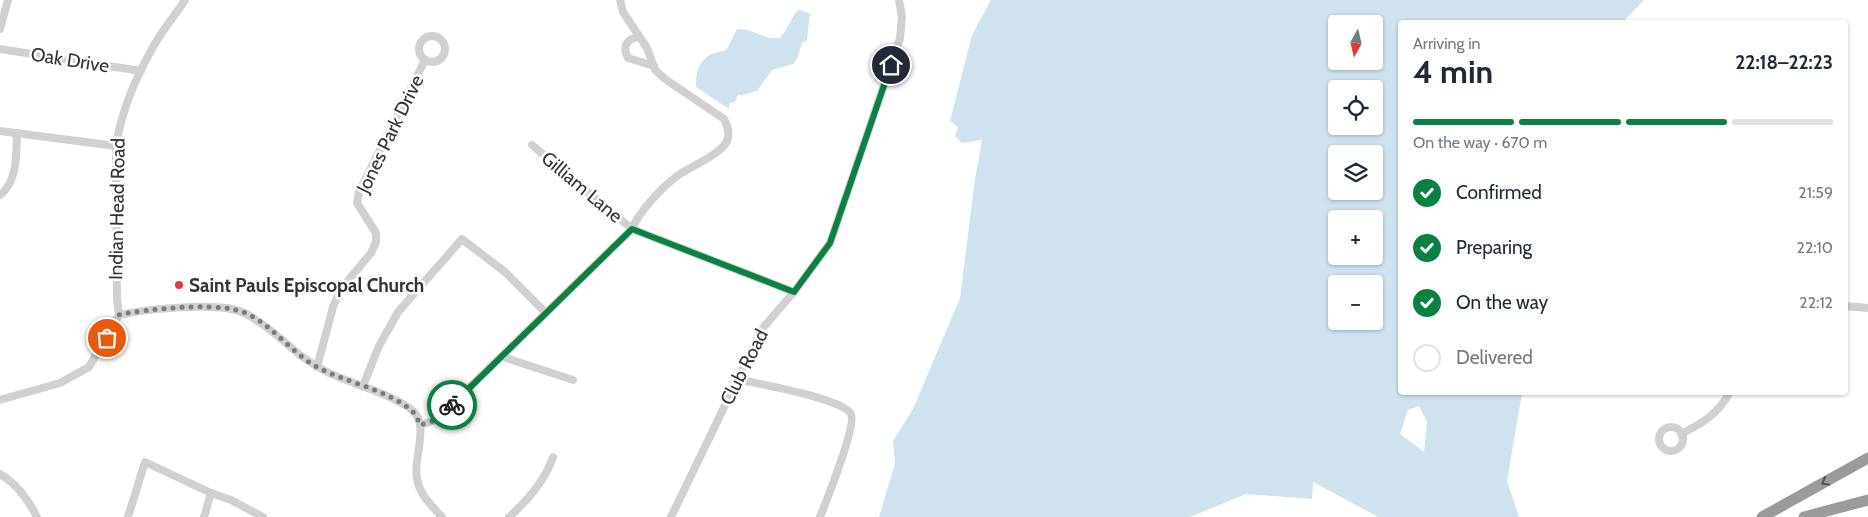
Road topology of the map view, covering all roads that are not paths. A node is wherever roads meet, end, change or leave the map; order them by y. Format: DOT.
graph roads {
  1 [pos="8,0"];
  2 [pos="185,0"];
  3 [pos="620,0"];
  4 [pos="898,0"];
  5 [pos="0,29"];
  6 [pos="639,37"];
  7 [pos="0,49"];
  8 [pos="426,60"];
  9 [pos="654,66"];
  10 [pos="141,71"];
  11 [pos="0,131"];
  12 [pos="18,133"];
  13 [pos="532,145"];
  14 [pos="116,146"];
  15 [pos="0,195"];
  16 [pos="632,229"];
  17 [pos="794,292"];
  18 [pos="1848,306"];
  19 [pos="1868,308"];
  20 [pos="546,313"];
  21 [pos="118,315"];
  22 [pos="503,357"];
  23 [pos="317,367"];
  24 [pos="737,379"];
  25 [pos="572,380"];
  26 [pos="363,386"];
  27 [pos="1728,395"];
  28 [pos="0,400"];
  29 [pos="420,425"];
  30 [pos="1682,434"];
  31 [pos="552,457"];
  32 [pos="1868,458"];
  33 [pos="0,474"];
  34 [pos="211,494"];
  35 [pos="1868,500"];
  36 [pos="37,517"];
  37 [pos="128,517"];
  38 [pos="204,517"];
  39 [pos="263,517"];
  40 [pos="442,517"];
  41 [pos="509,517"];
  42 [pos="671,517"];
  43 [pos="820,517"];
  44 [pos="1762,517"];
  45 [pos="1804,517"];
  1 -- 5 [label="street"];
  2 -- 10 [label="street, Indian Head Road"];
  3 -- 6 [label="street"];
  4 -- 17 [label="street, Club Road"];
  6 -- 9 [label="street"];
  6 -- 9 [label="street"];
  7 -- 10 [label="street, Oak Drive"];
  8 -- 23 [label="street, Jones Park Drive"];
  9 -- 16 [label="street"];
  10 -- 14 [label="street, Indian Head Road"];
  11 -- 12 [label="street"];
  12 -- 14 [label="street"];
  12 -- 15 [label="street"];
  13 -- 16 [label="street, Gilliam Lane"];
  14 -- 21 [label="street, Indian Head Road"];
  16 -- 17 [label="street, Gilliam Lane"];
  16 -- 20 [label="street, Gilliam Lane"];
  17 -- 24 [label="street, Club Road"];
  18 -- 19 [label="street"];
  20 -- 22 [label="street, Gilliam Lane"];
  20 -- 26 [label="street"];
  21 -- 23 [label="street"];
  21 -- 28 [label="street"];
  22 -- 25 [label="street"];
  22 -- 29 [label="street, Gilliam Lane"];
  23 -- 26 [label="street"];
  24 -- 42 [label="street, Club Road"];
  24 -- 43 [label="street"];
  26 -- 29 [label="street"];
  27 -- 30 [label="street"];
  29 -- 40 [label="street"];
  31 -- 41 [label="street"];
  32 -- 44 [label="highway, one-way"];
  33 -- 36 [label="street"];
  34 -- 37 [label="street"];
  34 -- 38 [label="street"];
  34 -- 39 [label="street"];
  35 -- 45 [label="highway"];
}
